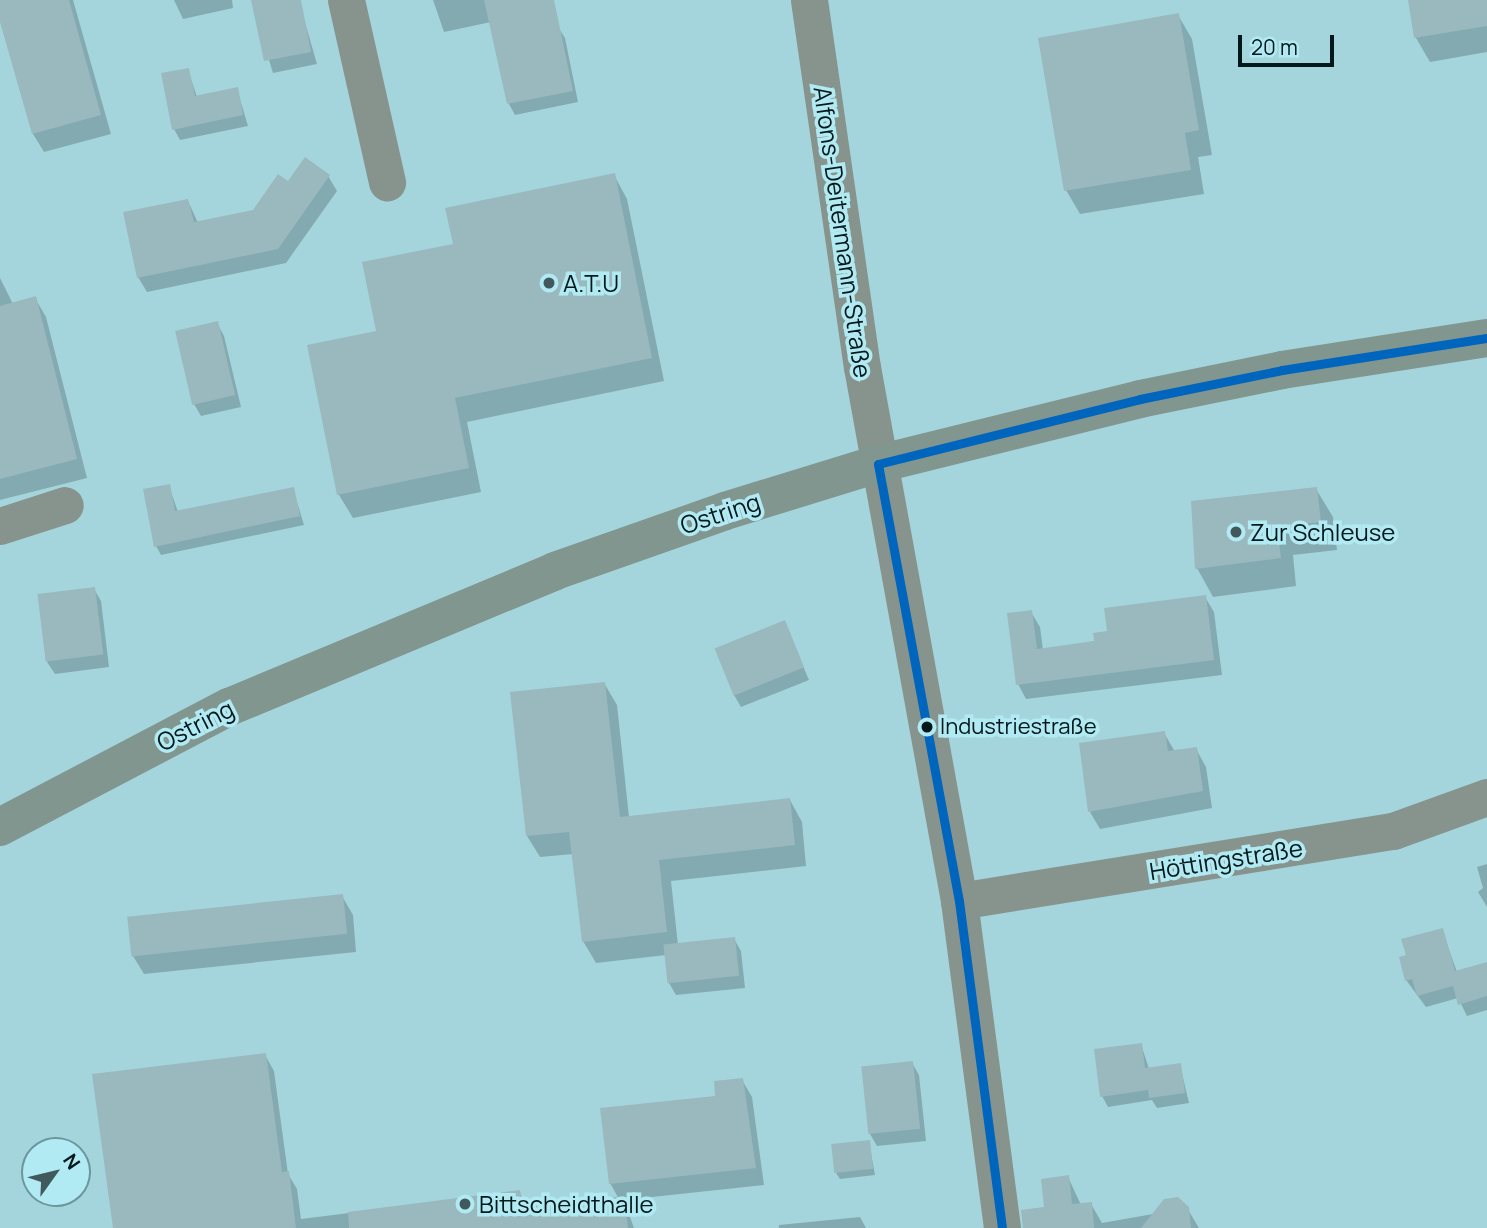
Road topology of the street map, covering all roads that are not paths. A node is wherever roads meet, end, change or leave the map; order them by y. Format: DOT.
graph roads {
  1 [pos="346,0"];
  2 [pos="809,0"];
  3 [pos="387,182"];
  4 [pos="1487,338"];
  5 [pos="878,464"];
  6 [pos="65,505"];
  7 [pos="0,526"];
  8 [pos="1487,797"];
  9 [pos="0,827"];
  10 [pos="959,901"];
  11 [pos="1002,1228"];
  1 -- 3 [label="street"];
  2 -- 5 [label="street, Alfons-Deitermann-Straße"];
  4 -- 5 [label="main road, Ostring"];
  5 -- 9 [label="main road, Ostring"];
  5 -- 10 [label="street"];
  6 -- 7 [label="street"];
  8 -- 10 [label="street, Höttingstraße"];
  10 -- 11 [label="street"];
}
